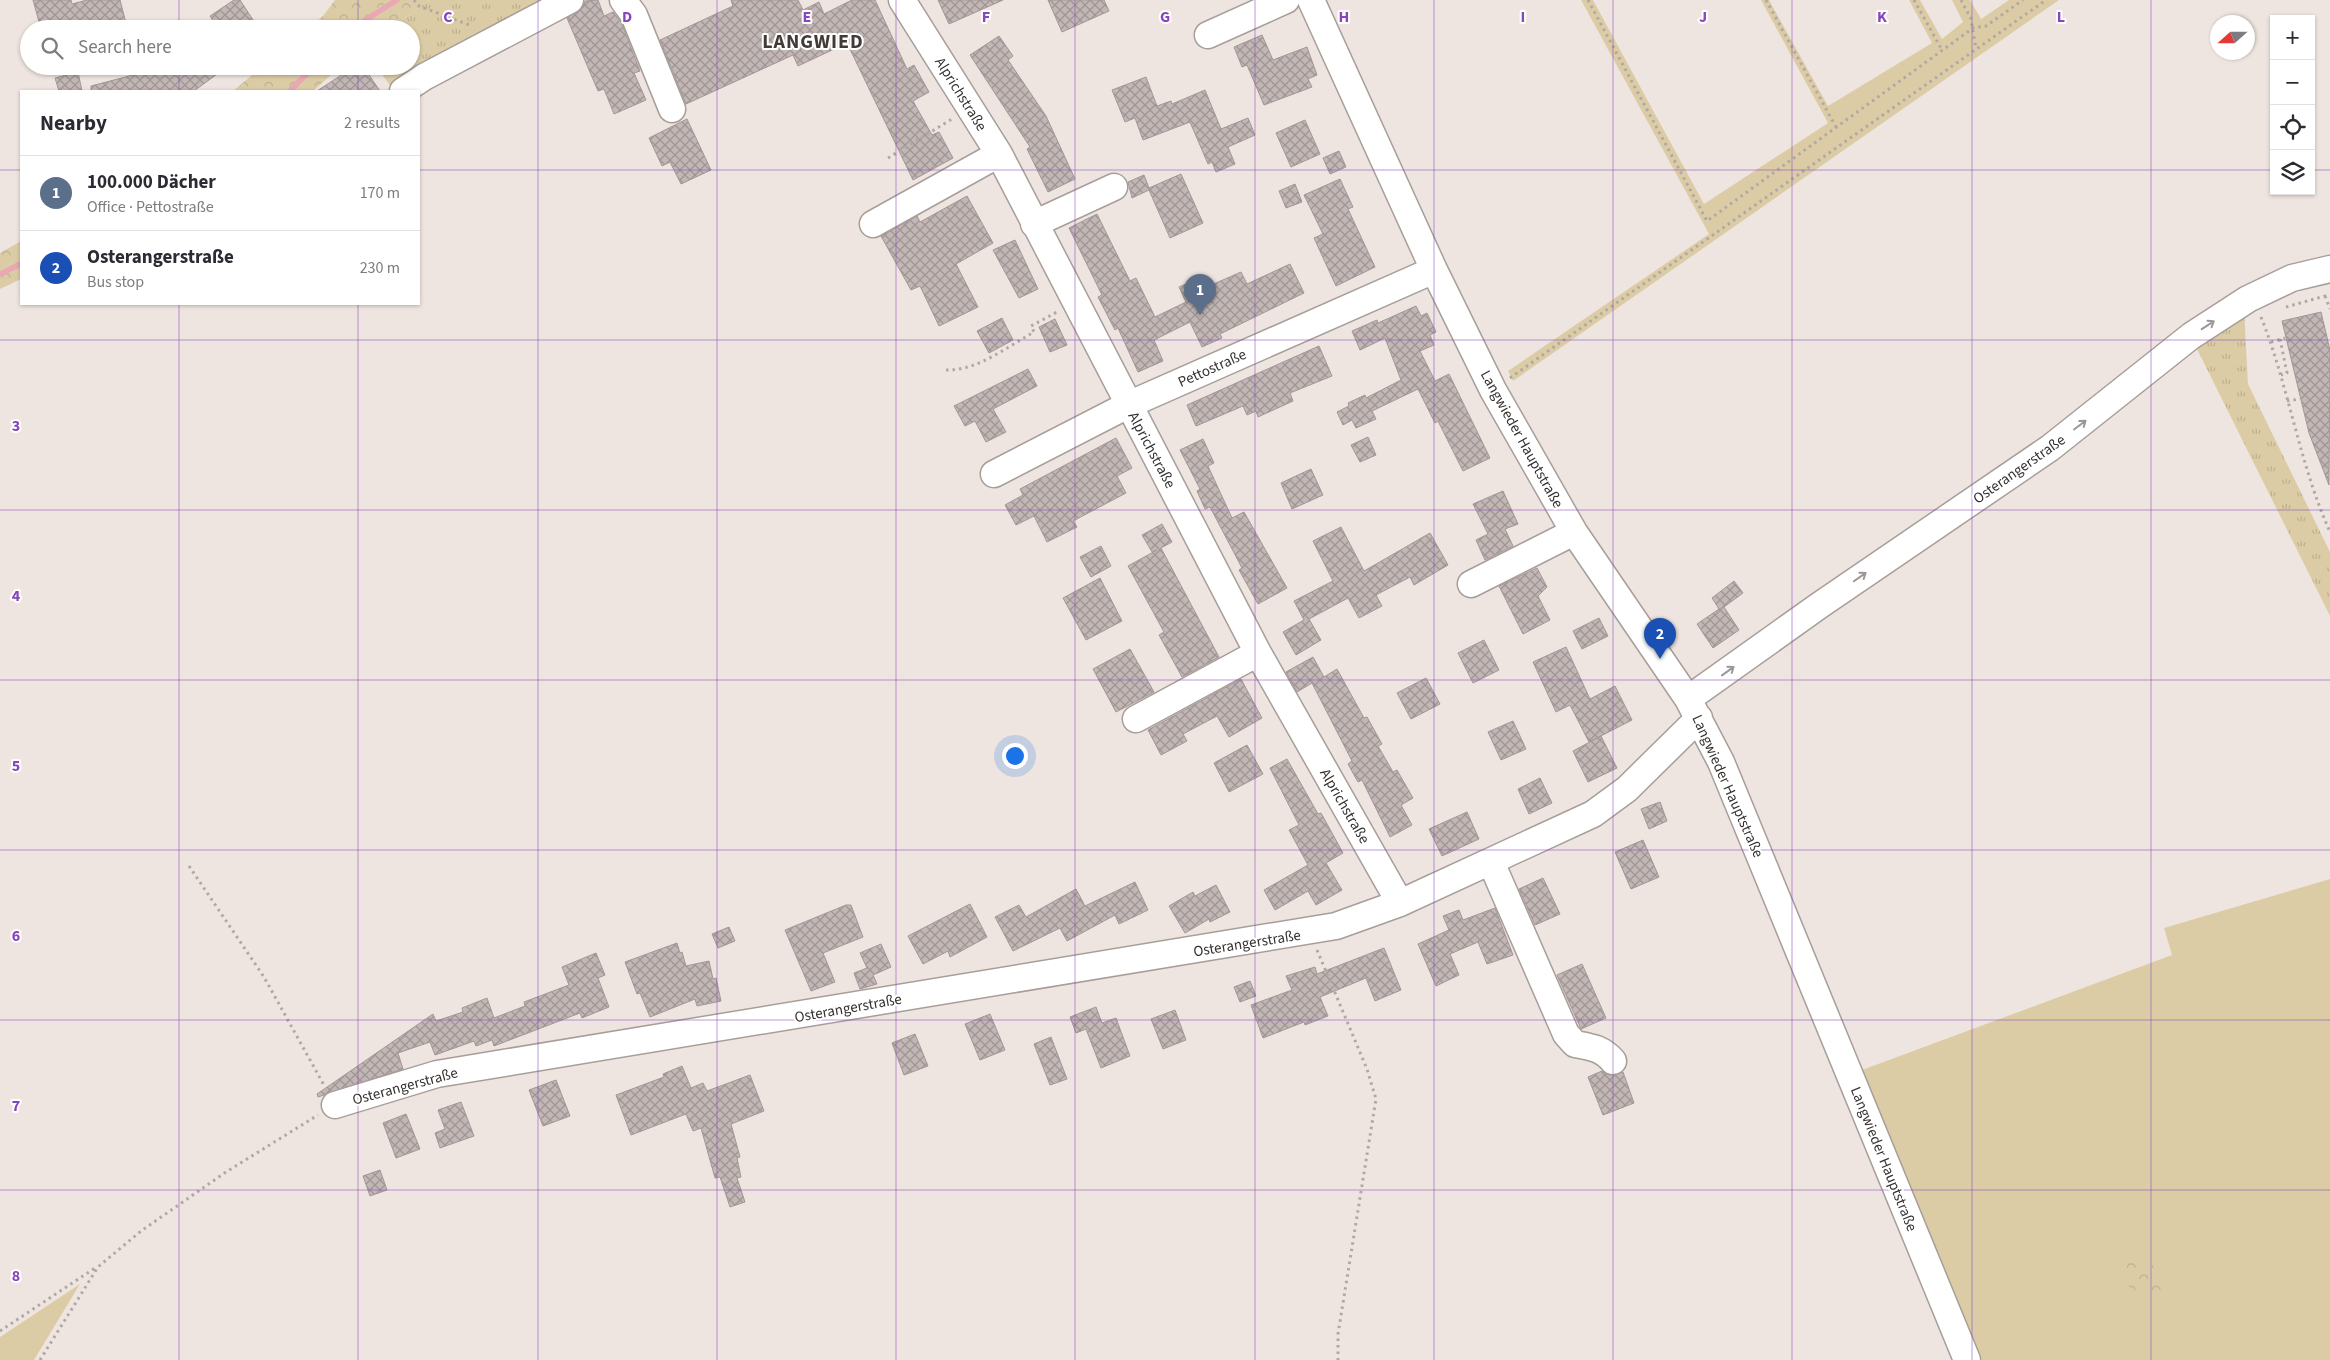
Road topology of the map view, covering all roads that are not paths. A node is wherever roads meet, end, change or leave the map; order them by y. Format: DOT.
graph roads {
  1 [pos="570,0"];
  2 [pos="623,0"];
  3 [pos="902,0"];
  4 [pos="1286,0"];
  5 [pos="1311,0"];
  6 [pos="1208,35"];
  7 [pos="404,90"];
  8 [pos="672,109"];
  9 [pos="999,154"];
  10 [pos="1114,187"];
  11 [pos="873,224"];
  12 [pos="1034,224"];
  13 [pos="1434,270"];
  14 [pos="2330,270"];
  15 [pos="1128,405"];
  16 [pos="994,474"];
  17 [pos="1574,532"];
  18 [pos="1471,584"];
  19 [pos="1258,653"];
  20 [pos="1694,708"];
  21 [pos="1136,719"];
  22 [pos="1491,862"];
  23 [pos="1400,902"];
  24 [pos="1614,1061"];
  25 [pos="336,1105"];
  26 [pos="1967,1360"];
  1 -- 7 [label="street"];
  2 -- 8 [label="street"];
  3 -- 9 [label="street, Alprichstraße"];
  4 -- 6 [label="street"];
  5 -- 13 [label="street, Langwieder Hauptstraße"];
  9 -- 11 [label="street"];
  9 -- 12 [label="street, Alprichstraße"];
  10 -- 12 [label="street"];
  12 -- 15 [label="street, Alprichstraße"];
  13 -- 15 [label="street, Pettostraße"];
  13 -- 17 [label="street, Langwieder Hauptstraße"];
  20 -- 14 [label="street, Osterangerstraße, one-way"];
  15 -- 16 [label="street, Pettostraße"];
  15 -- 19 [label="street, Alprichstraße"];
  17 -- 18 [label="street"];
  17 -- 20 [label="street, Langwieder Hauptstraße"];
  19 -- 21 [label="street"];
  19 -- 23 [label="street, Alprichstraße"];
  20 -- 22 [label="street, Osterangerstraße"];
  20 -- 26 [label="street, Langwieder Hauptstraße"];
  22 -- 23 [label="street, Osterangerstraße"];
  22 -- 24 [label="street"];
  23 -- 25 [label="street, Osterangerstraße"];
}
